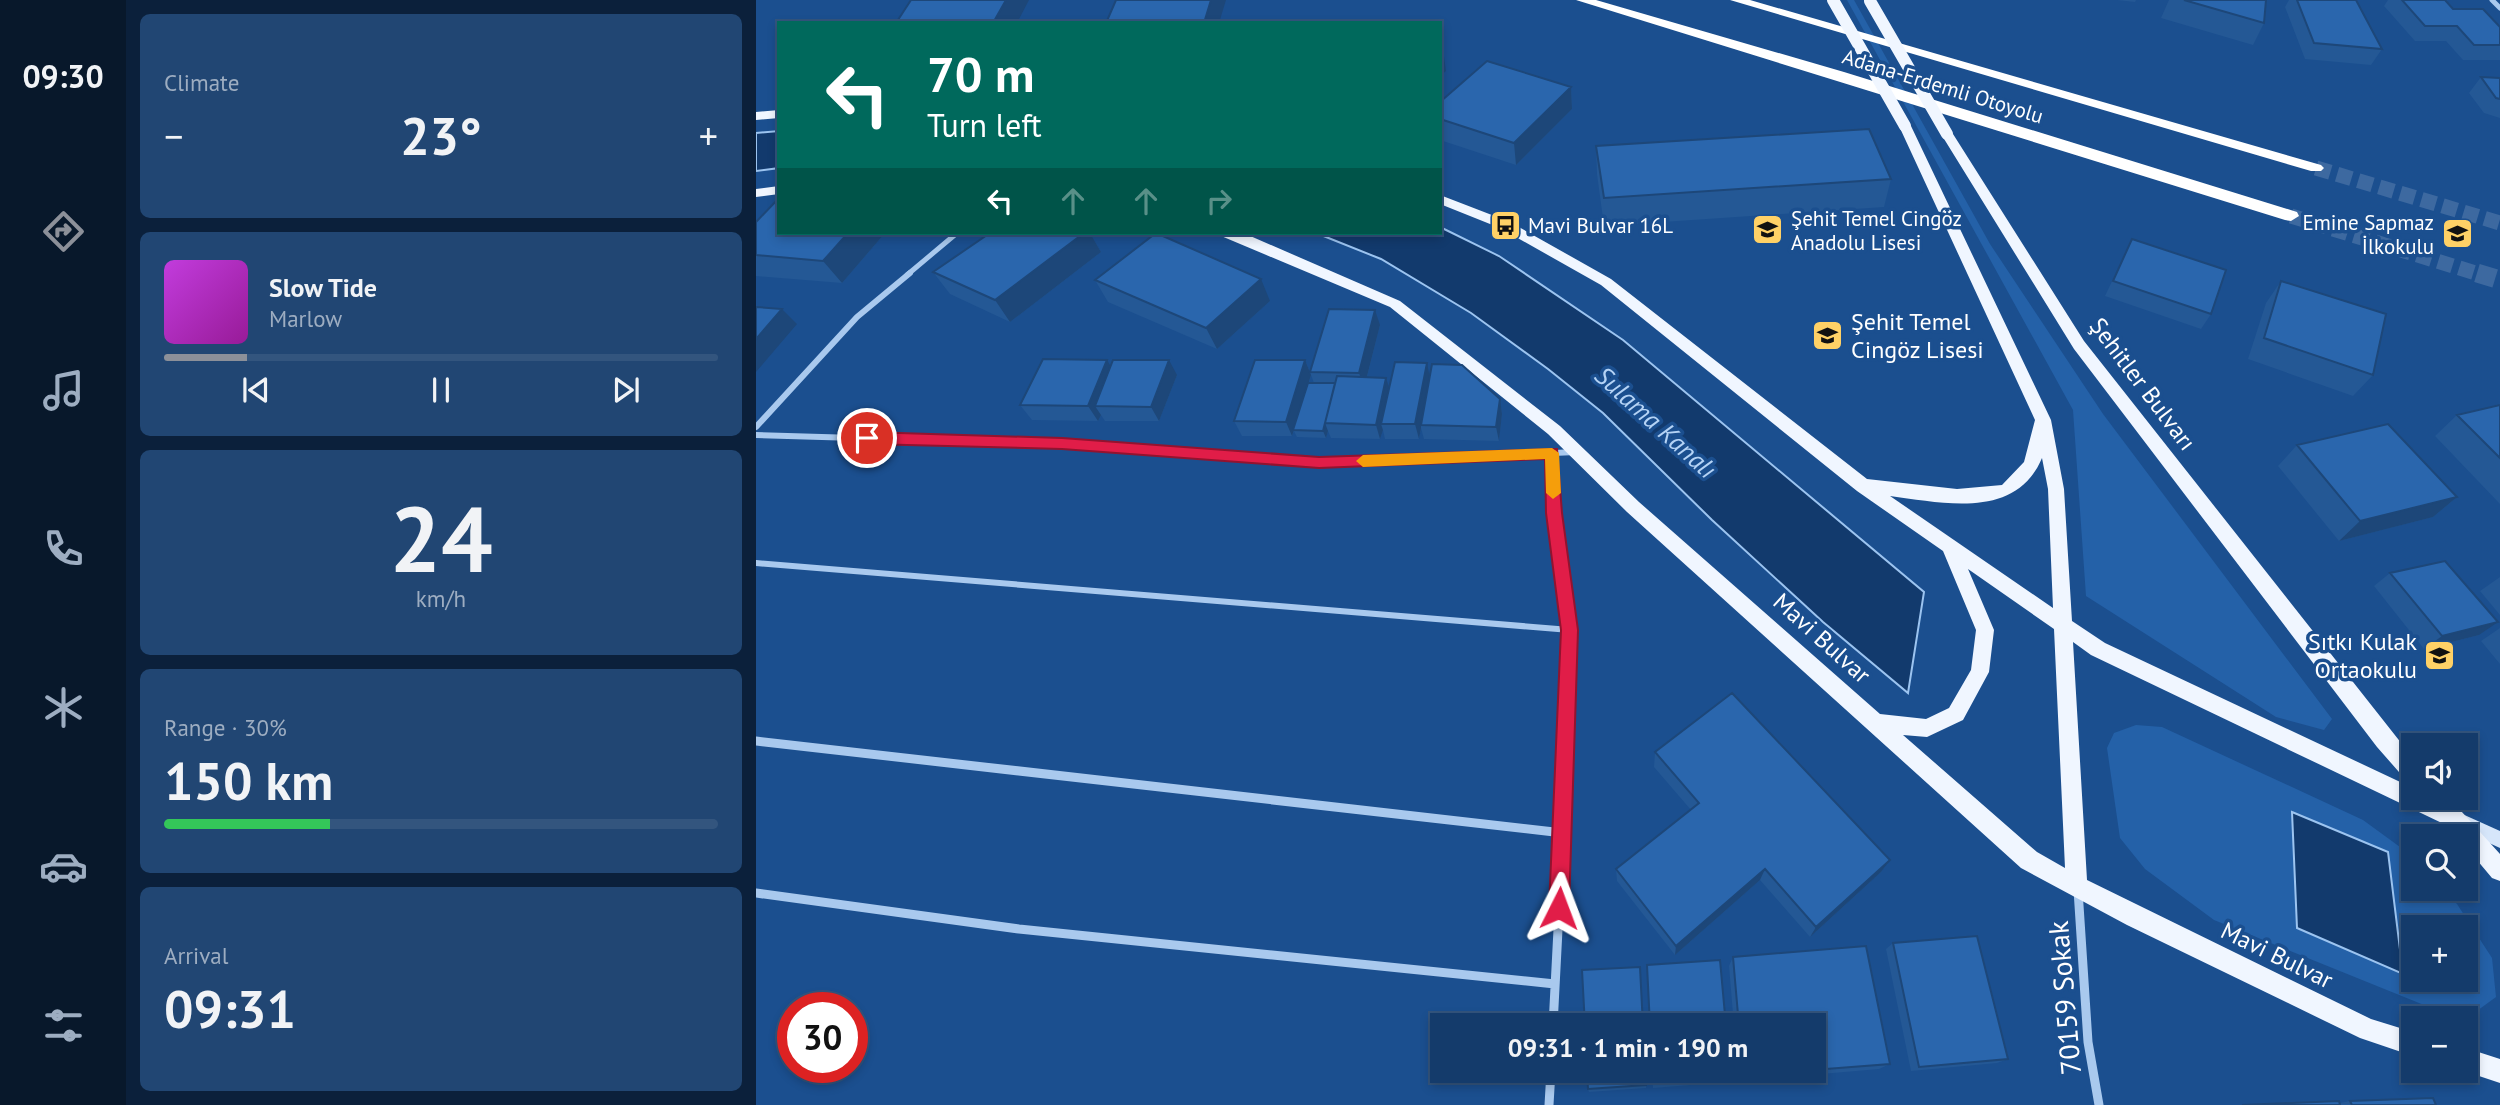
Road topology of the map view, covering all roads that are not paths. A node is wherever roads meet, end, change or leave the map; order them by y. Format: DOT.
graph roads {
  1 [pos="1582,0"];
  2 [pos="1736,0"];
  3 [pos="1833,0"];
  4 [pos="1870,0"];
  5 [pos="2492,0"];
  6 [pos="2500,8"];
  7 [pos="777,114"];
  8 [pos="756,116"];
  9 [pos="2316,168"];
  10 [pos="777,190"];
  11 [pos="756,193"];
  12 [pos="1442,201"];
  13 [pos="2291,216"];
  14 [pos="955,235"];
  15 [pos="1230,235"];
  16 [pos="2043,420"];
  17 [pos="756,427"];
  18 [pos="756,435"];
  19 [pos="1577,452"];
  20 [pos="1552,453"];
  21 [pos="1863,486"];
  22 [pos="1949,545"];
  23 [pos="756,563"];
  24 [pos="2063,624"];
  25 [pos="1570,630"];
  26 [pos="1875,723"];
  27 [pos="756,741"];
  28 [pos="2401,759"];
  29 [pos="2446,810"];
  30 [pos="2452,817"];
  31 [pos="1563,832"];
  32 [pos="2500,840"];
  33 [pos="2500,870"];
  34 [pos="2077,886"];
  35 [pos="756,893"];
  36 [pos="1555,984"];
  37 [pos="1554,1013"];
  38 [pos="2401,1040"];
  39 [pos="2478,1064"];
  40 [pos="2500,1071"];
  41 [pos="1550,1083"];
  42 [pos="1549,1105"];
  43 [pos="2099,1105"];
  1 -- 13 [label="highway, Adana-Erdemli Otoyolu"];
  2 -- 9 [label="highway, Adana-Erdemli Otoyolu"];
  3 -- 16 [label="main road, bridge"];
  4 -- 28 [label="main road, Şehitler Bulvarı, bridge"];
  5 -- 6 [label="street"];
  7 -- 8 [label="main road"];
  10 -- 11 [label="main road"];
  12 -- 21 [label="main road"];
  14 -- 17 [label="street"];
  15 -- 19 [label="main road, Mavi Bulvar"];
  16 -- 21 [label="main road"];
  16 -- 24 [label="main road"];
  18 -- 20 [label="street"];
  19 -- 20 [label="street"];
  19 -- 26 [label="main road, Mavi Bulvar"];
  20 -- 25 [label="street"];
  21 -- 22 [label="main road"];
  22 -- 24 [label="main road"];
  22 -- 26 [label="main road"];
  23 -- 25 [label="street"];
  24 -- 30 [label="main road"];
  24 -- 34 [label="main road"];
  25 -- 31 [label="street"];
  26 -- 34 [label="main road, Mavi Bulvar"];
  27 -- 31 [label="street"];
  29 -- 30 [label="main road"];
  30 -- 32 [label="main road"];
  30 -- 33 [label="main road"];
  31 -- 36 [label="street"];
  34 -- 38 [label="main road, Mavi Bulvar"];
  34 -- 43 [label="street, 70159 Sokak"];
  35 -- 36 [label="street"];
  36 -- 37 [label="street"];
  39 -- 40 [label="main road"];
  41 -- 42 [label="street"];
}
